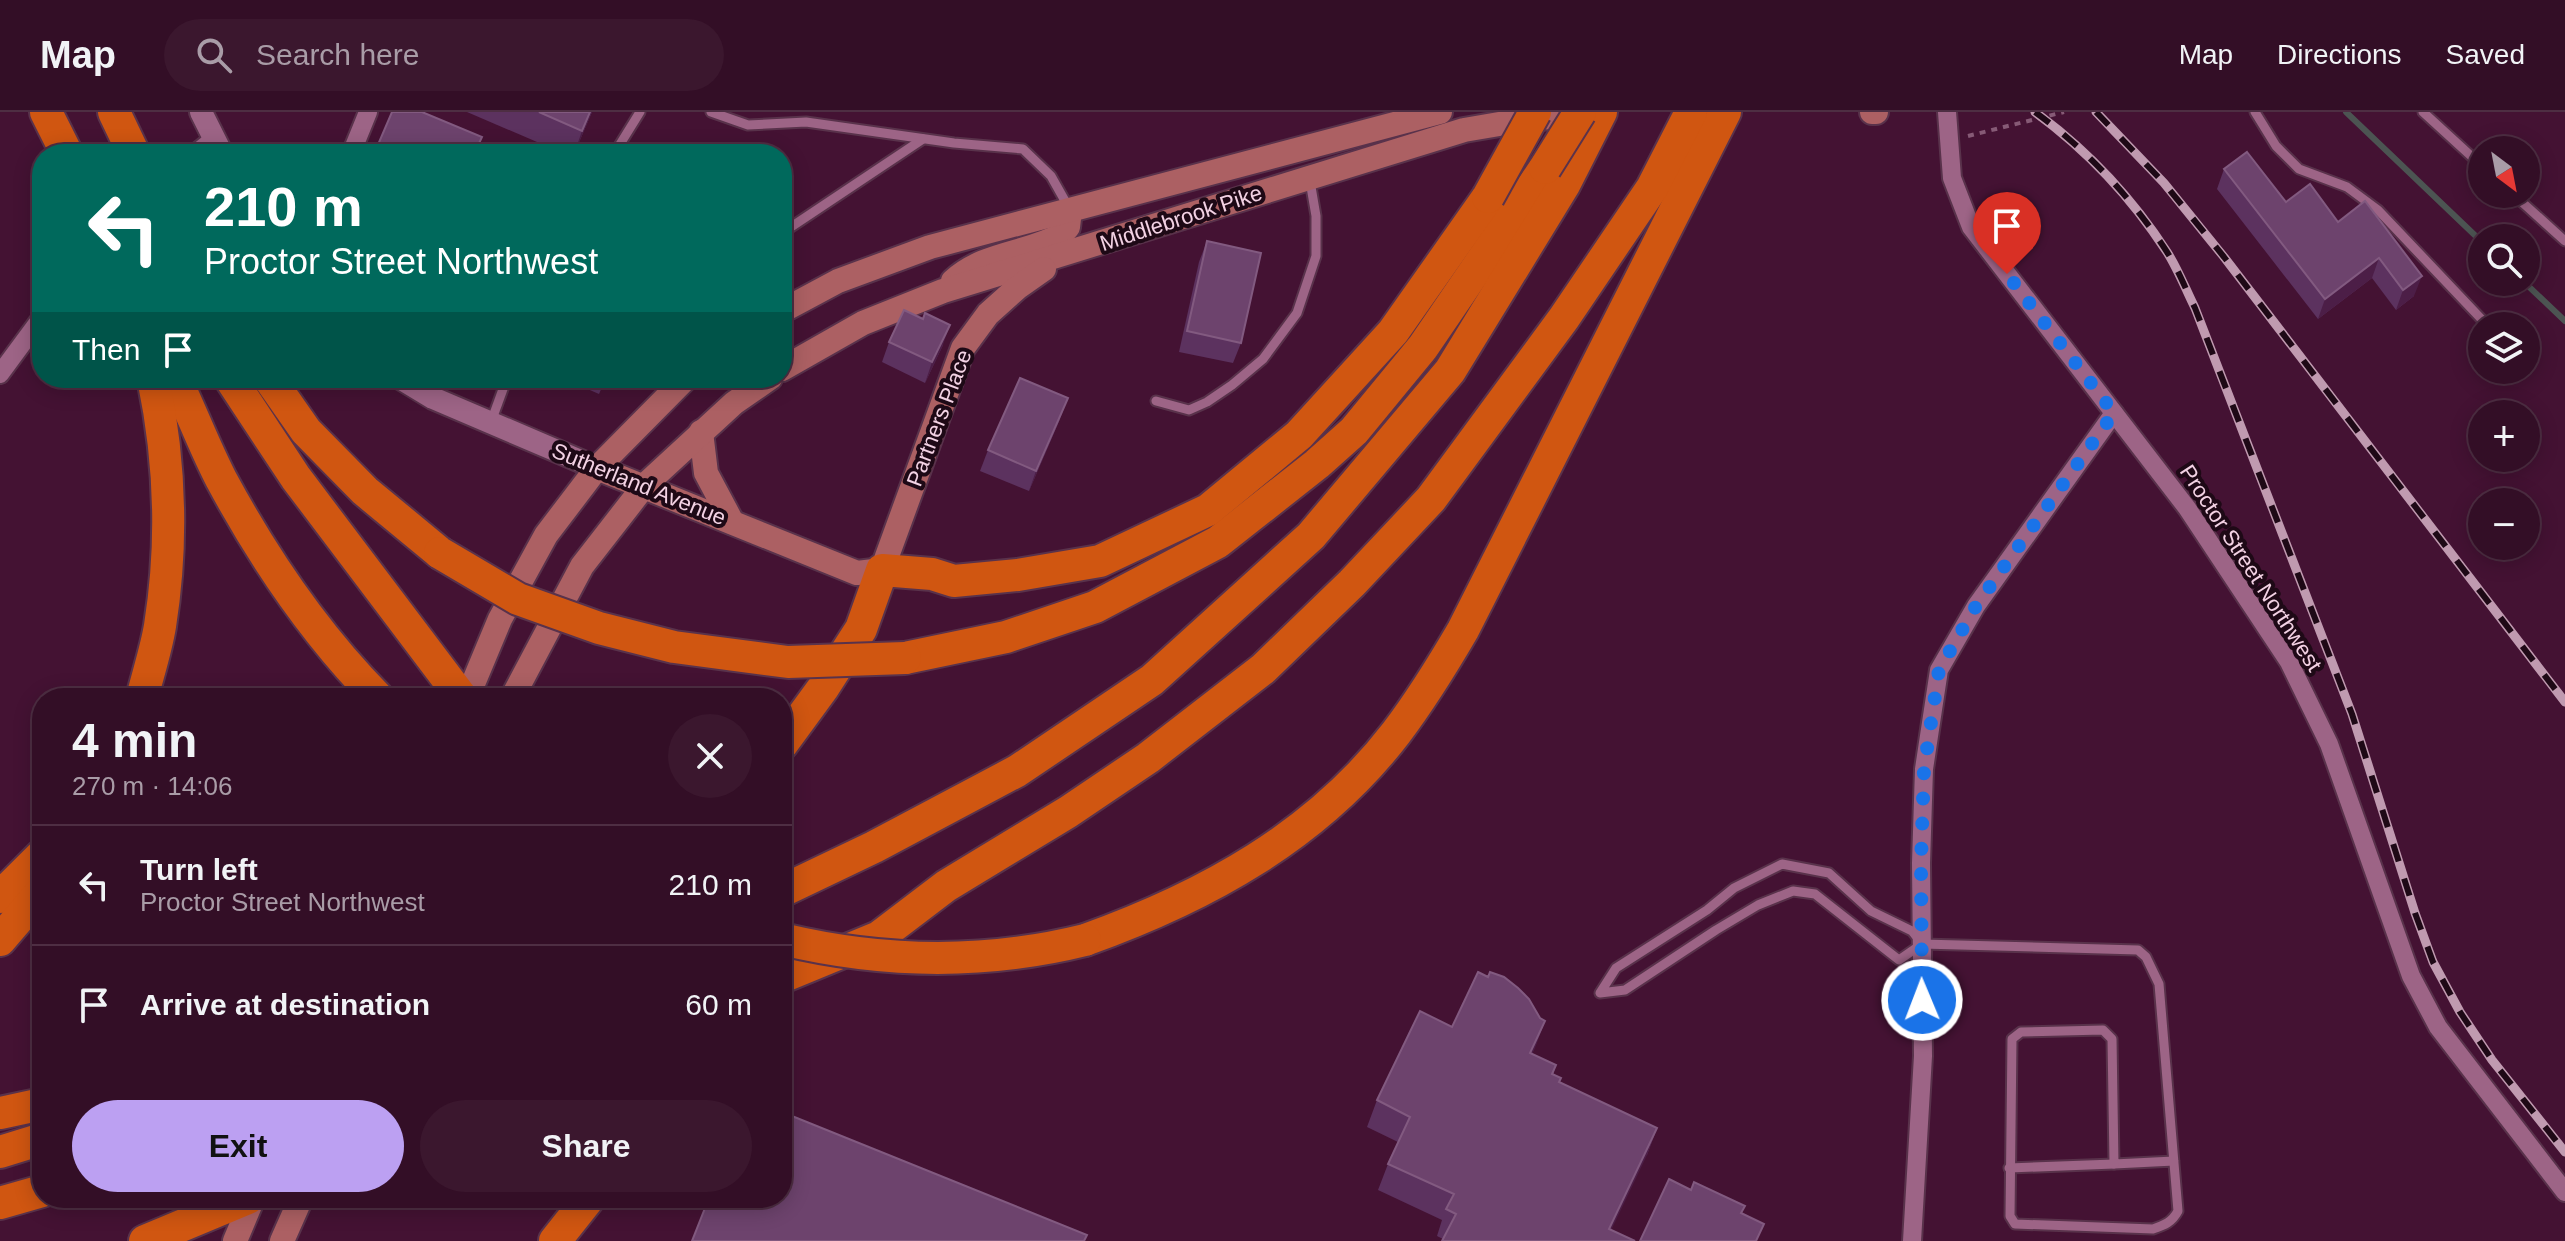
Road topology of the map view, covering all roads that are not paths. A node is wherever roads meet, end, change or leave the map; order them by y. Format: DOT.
graph roads {
  1 [pos="46,112"];
  2 [pos="201,112"];
  3 [pos="368,112"];
  4 [pos="640,112"];
  5 [pos="711,112"];
  6 [pos="1440,112"];
  7 [pos="1535,112"];
  8 [pos="1580,112"];
  9 [pos="1594,112"];
  10 [pos="1601,112"];
  11 [pos="1691,112"];
  12 [pos="1725,112"];
  13 [pos="1947,112"];
  14 [pos="2255,112"];
  15 [pos="2423,112"];
  16 [pos="923,139"];
  17 [pos="62,144"];
  18 [pos="217,144"];
  19 [pos="355,144"];
  20 [pos="620,144"];
  21 [pos="1300,149"];
  22 [pos="2468,153"];
  23 [pos="1554,176"];
  24 [pos="1309,178"];
  25 [pos="2528,208"];
  26 [pos="1070,210"];
  27 [pos="792,226"];
  28 [pos="2565,241"];
  29 [pos="1073,253"];
  30 [pos="943,291"];
  31 [pos="792,306"];
  32 [pos="2475,312"];
  33 [pos="32,331"];
  34 [pos="792,363"];
  35 [pos="0,374"];
  36 [pos="155,388"];
  37 [pos="180,388"];
  38 [pos="237,388"];
  39 [pos="276,388"];
  40 [pos="416,388"];
  41 [pos="503,388"];
  42 [pos="676,388"];
  43 [pos="756,388"];
  44 [pos="1156,401"];
  45 [pos="2114,413"];
  46 [pos="491,422"];
  47 [pos="701,432"];
  48 [pos="597,468"];
  49 [pos="645,485"];
  50 [pos="732,522"];
  51 [pos="882,570"];
  52 [pos="145,688"];
  53 [pos="368,688"];
  54 [pos="456,688"];
  55 [pos="469,688"];
  56 [pos="517,688"];
  57 [pos="792,730"];
  58 [pos="32,865"];
  59 [pos="792,886"];
  60 [pos="946,886"];
  61 [pos="0,897"];
  62 [pos="32,903"];
  63 [pos="0,940"];
  64 [pos="792,942"];
  65 [pos="1922,944"];
  66 [pos="792,949"];
  67 [pos="792,973"];
  68 [pos="32,1106"];
  69 [pos="0,1113"];
  70 [pos="32,1142"];
  71 [pos="0,1152"];
  72 [pos="2174,1161"];
  73 [pos="2114,1164"];
  74 [pos="2009,1168"];
  75 [pos="2565,1192"];
  76 [pos="32,1194"];
  77 [pos="0,1203"];
  78 [pos="225,1208"];
  79 [pos="247,1208"];
  80 [pos="297,1208"];
  81 [pos="562,1208"];
  82 [pos="580,1208"];
  83 [pos="145,1241"];
  84 [pos="235,1241"];
  85 [pos="282,1241"];
  86 [pos="552,1241"];
  87 [pos="1912,1241"];
  1 -- 17 [label="highway"];
  2 -- 18 [label="street"];
  3 -- 19 [label="street"];
  4 -- 20 [label="lane"];
  5 -- 16 [label="lane"];
  6 -- 21 [label="main road, Middlebrook Pike"];
  7 -- 51 [label="highway, bridge"];
  8 -- 23 [label="highway, bridge"];
  9 -- 24 [label="main road, Middlebrook Pike"];
  10 -- 23 [label="highway"];
  11 -- 60 [label="highway"];
  12 -- 64 [label="highway, bridge"];
  13 -- 45 [label="street, Proctor Street Northwest"];
  14 -- 32 [label="lane"];
  15 -- 22 [label="lane"];
  16 -- 26 [label="lane"];
  16 -- 27 [label="lane"];
  21 -- 24 [label="main road"];
  21 -- 26 [label="main road, Middlebrook Pike"];
  23 -- 39 [label="highway, bridge"];
  23 -- 59 [label="highway"];
  24 -- 29 [label="main road, Middlebrook Pike"];
  24 -- 44 [label="lane"];
  25 -- 28 [label="lane"];
  26 -- 29 [label="lane"];
  26 -- 30 [label="main road"];
  26 -- 31 [label="main road, Middlebrook Pike"];
  29 -- 30 [label="main road, Middlebrook Pike"];
  29 -- 51 [label="main road, Partners Place"];
  30 -- 34 [label="main road, Middlebrook Pike"];
  33 -- 35 [label="street"];
  36 -- 52 [label="highway"];
  37 -- 53 [label="highway"];
  38 -- 54 [label="highway"];
  40 -- 46 [label="street, Sutherland Avenue"];
  41 -- 46 [label="lane"];
  42 -- 48 [label="main road"];
  43 -- 47 [label="main road"];
  45 -- 65 [label="street"];
  45 -- 75 [label="street, Proctor Street Northwest"];
  46 -- 48 [label="street, Sutherland Avenue"];
  47 -- 49 [label="main road"];
  47 -- 50 [label="main road"];
  48 -- 49 [label="main road, Sutherland Avenue"];
  48 -- 55 [label="main road"];
  49 -- 50 [label="main road, Sutherland Avenue"];
  49 -- 56 [label="main road"];
  50 -- 51 [label="main road, Sutherland Avenue"];
  51 -- 57 [label="highway"];
  58 -- 61 [label="highway"];
  60 -- 66 [label="highway"];
  60 -- 67 [label="highway"];
  62 -- 63 [label="highway"];
  65 -- 65 [label="lane"];
  65 -- 72 [label="lane"];
  65 -- 87 [label="street"];
  68 -- 69 [label="highway"];
  70 -- 71 [label="highway"];
  72 -- 73 [label="lane"];
  72 -- 74 [label="lane"];
  73 -- 74 [label="lane"];
  73 -- 74 [label="lane"];
  76 -- 77 [label="highway"];
  78 -- 83 [label="highway"];
  79 -- 84 [label="main road"];
  80 -- 85 [label="main road"];
  81 -- 86 [label="highway"];
  82 -- 86 [label="highway"];
}
